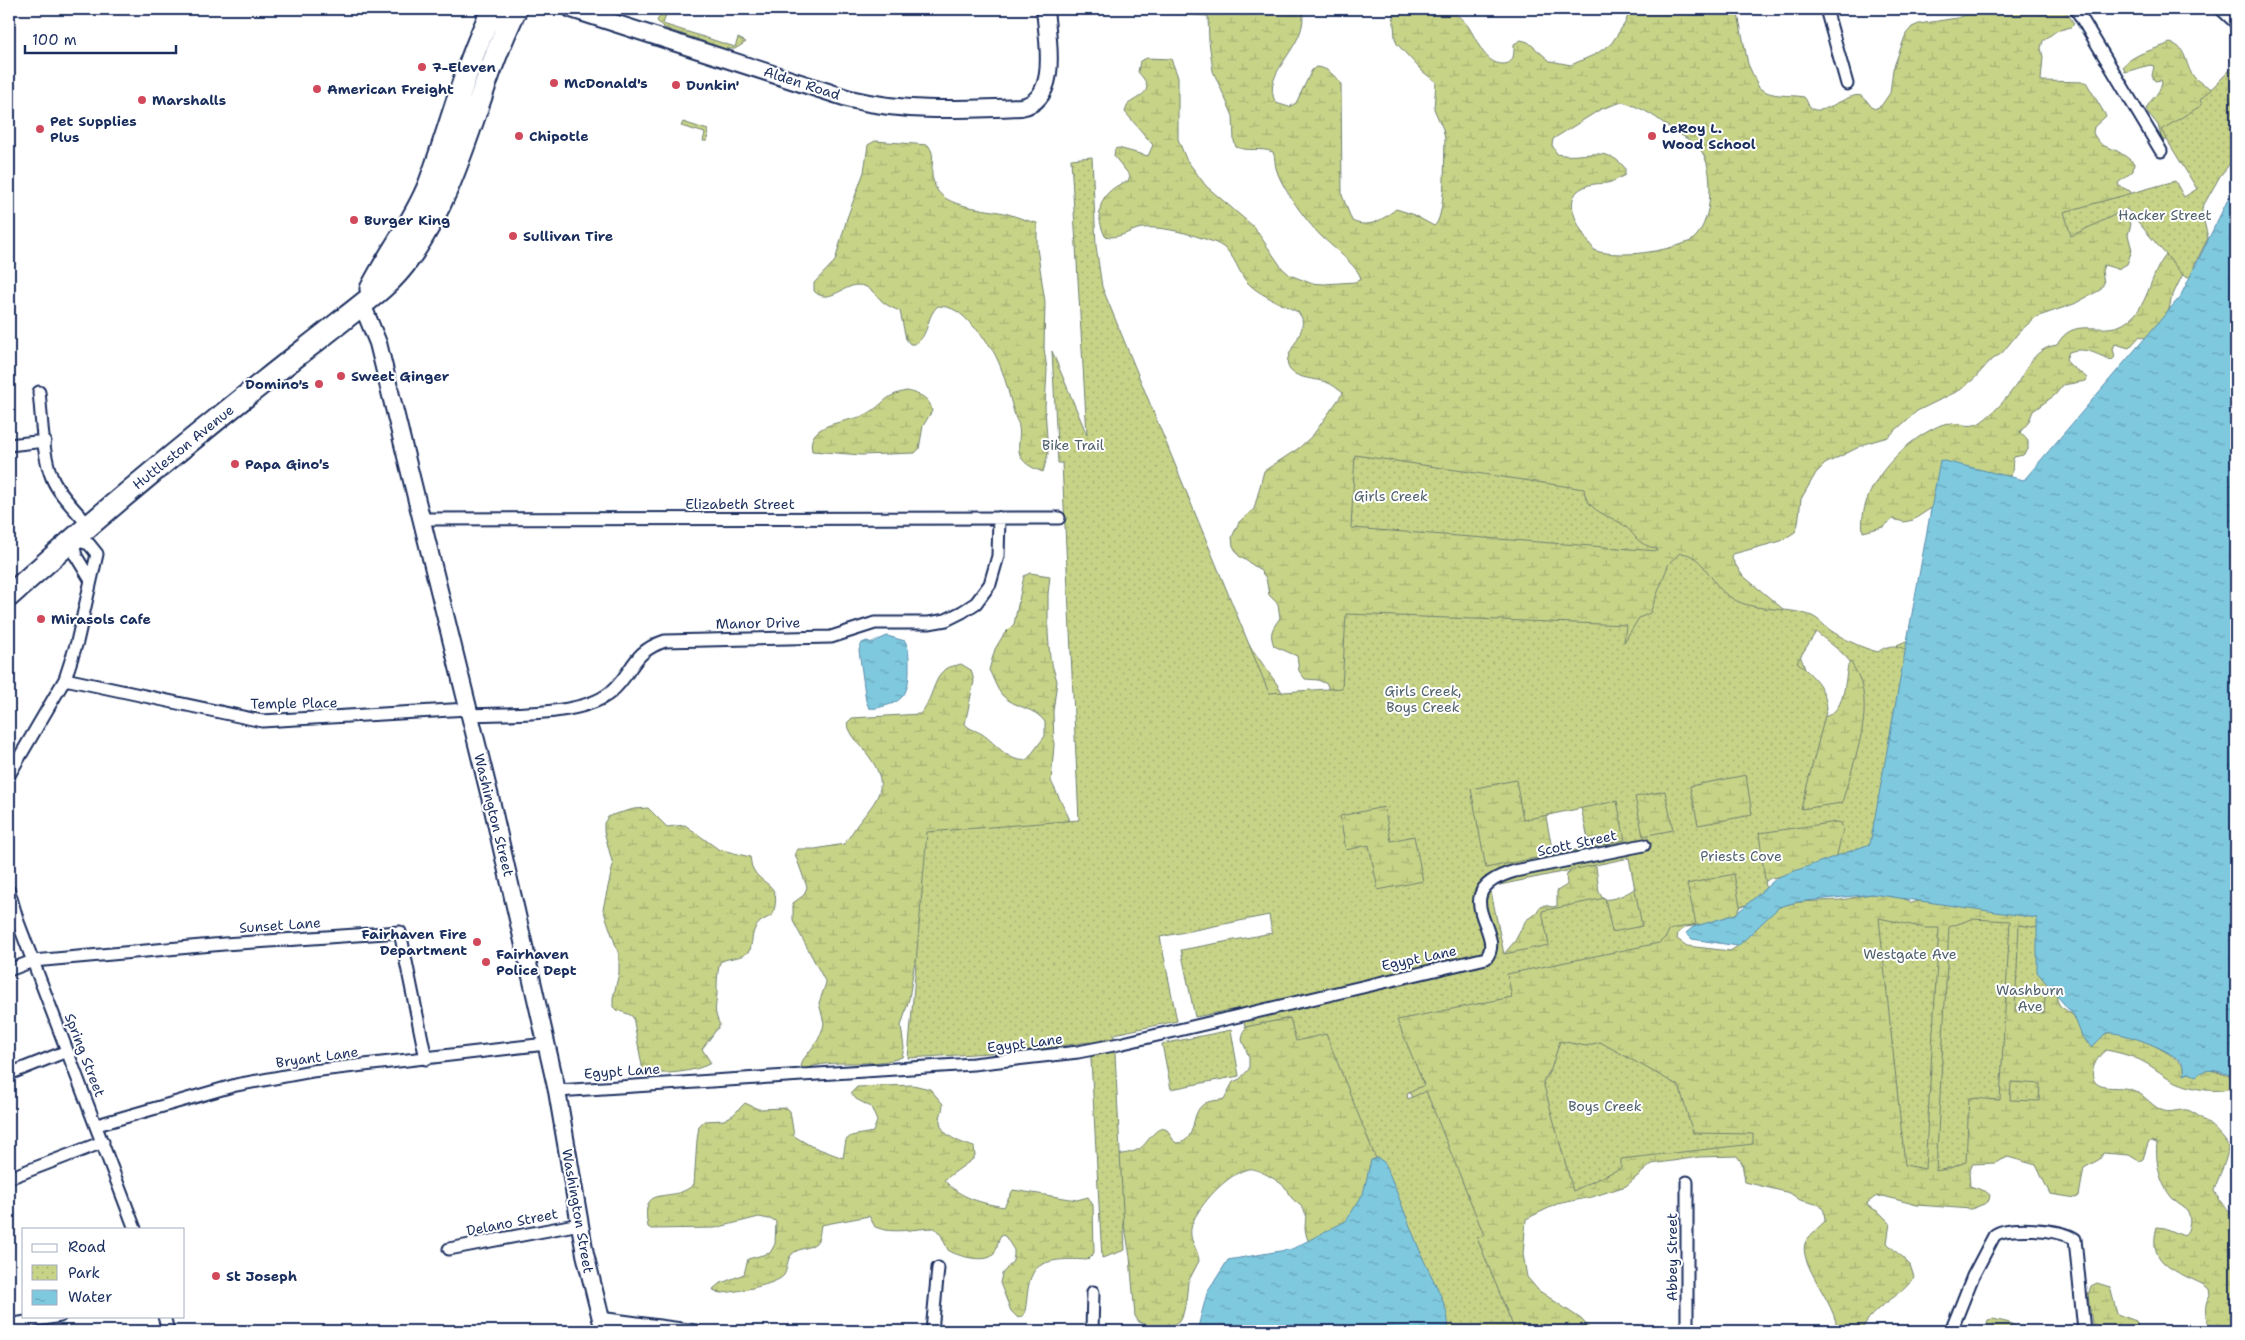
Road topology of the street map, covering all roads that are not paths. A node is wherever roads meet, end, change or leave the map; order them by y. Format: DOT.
graph roads {
  1 [pos="493,9"];
  2 [pos="516,9"];
  3 [pos="571,9"];
  4 [pos="1045,9"];
  5 [pos="1826,9"];
  6 [pos="2076,9"];
  7 [pos="2221,9"];
  8 [pos="2236,23"];
  9 [pos="1848,84"];
  10 [pos="2161,151"];
  11 [pos="362,304"];
  12 [pos="39,392"];
  13 [pos="44,441"];
  14 [pos="9,445"];
  15 [pos="999,518"];
  16 [pos="1059,518"];
  17 [pos="421,519"];
  18 [pos="88,525"];
  19 [pos="72,539"];
  20 [pos="90,579"];
  21 [pos="9,596"];
  22 [pos="65,679"];
  23 [pos="468,712"];
  24 [pos="9,775"];
  25 [pos="1644,845"];
  26 [pos="9,891"];
  27 [pos="1486,958"];
  28 [pos="33,961"];
  29 [pos="9,970"];
  30 [pos="546,1044"];
  31 [pos="67,1051"];
  32 [pos="426,1059"];
  33 [pos="9,1074"];
  34 [pos="557,1091"];
  35 [pos="97,1125"];
  36 [pos="103,1142"];
  37 [pos="9,1178"];
  38 [pos="1687,1182"];
  39 [pos="580,1224"];
  40 [pos="135,1228"];
  41 [pos="449,1249"];
  42 [pos="938,1268"];
  43 [pos="1093,1292"];
  44 [pos="49,1318"];
  45 [pos="165,1318"];
  46 [pos="9,1325"];
  47 [pos="602,1325"];
  48 [pos="168,1331"];
  49 [pos="696,1331"];
  50 [pos="932,1331"];
  51 [pos="1092,1331"];
  52 [pos="1688,1331"];
  53 [pos="1951,1331"];
  54 [pos="2084,1331"];
  1 -- 11 [label="highway, Huttleston Avenue"];
  2 -- 11 [label="highway, Huttleston Avenue"];
  3 -- 4 [label="main road, Alden Road"];
  5 -- 9 [label="street"];
  6 -- 10 [label="street"];
  7 -- 8 [label="street"];
  11 -- 17 [label="main road, Washington Street"];
  11 -- 18 [label="highway, Huttleston Avenue"];
  12 -- 13 [label="street"];
  13 -- 14 [label="street"];
  13 -- 18 [label="street"];
  15 -- 16 [label="street, Elizabeth Street"];
  15 -- 17 [label="street, Elizabeth Street"];
  15 -- 23 [label="street, Manor Drive"];
  17 -- 23 [label="main road, Washington Street"];
  18 -- 19 [label="highway, Huttleston Avenue"];
  19 -- 20 [label="street"];
  19 -- 20 [label="street"];
  19 -- 21 [label="highway, Huttleston Avenue"];
  20 -- 22 [label="street"];
  22 -- 23 [label="street, Temple Place"];
  22 -- 24 [label="street"];
  23 -- 30 [label="main road, Washington Street"];
  25 -- 27 [label="street, Scott Street"];
  26 -- 28 [label="street, Spring Street"];
  27 -- 34 [label="street, Egypt Lane"];
  28 -- 29 [label="street"];
  28 -- 31 [label="street, Spring Street"];
  28 -- 32 [label="street, Sunset Lane"];
  30 -- 32 [label="street, Bryant Lane"];
  30 -- 34 [label="main road, Washington Street"];
  31 -- 33 [label="street"];
  31 -- 35 [label="street, Spring Street"];
  32 -- 35 [label="street, Bryant Lane"];
  34 -- 39 [label="main road, Washington Street"];
  35 -- 36 [label="street, Spring Street"];
  36 -- 37 [label="street"];
  36 -- 40 [label="street, Spring Street"];
  38 -- 52 [label="street, Abbey Street"];
  39 -- 41 [label="street, Delano Street"];
  39 -- 47 [label="main road, Washington Street"];
  42 -- 50 [label="street"];
  43 -- 51 [label="street"];
  44 -- 46 [label="street"];
  45 -- 48 [label="street"];
  47 -- 49 [label="street"];
  53 -- 54 [label="street"];
}
